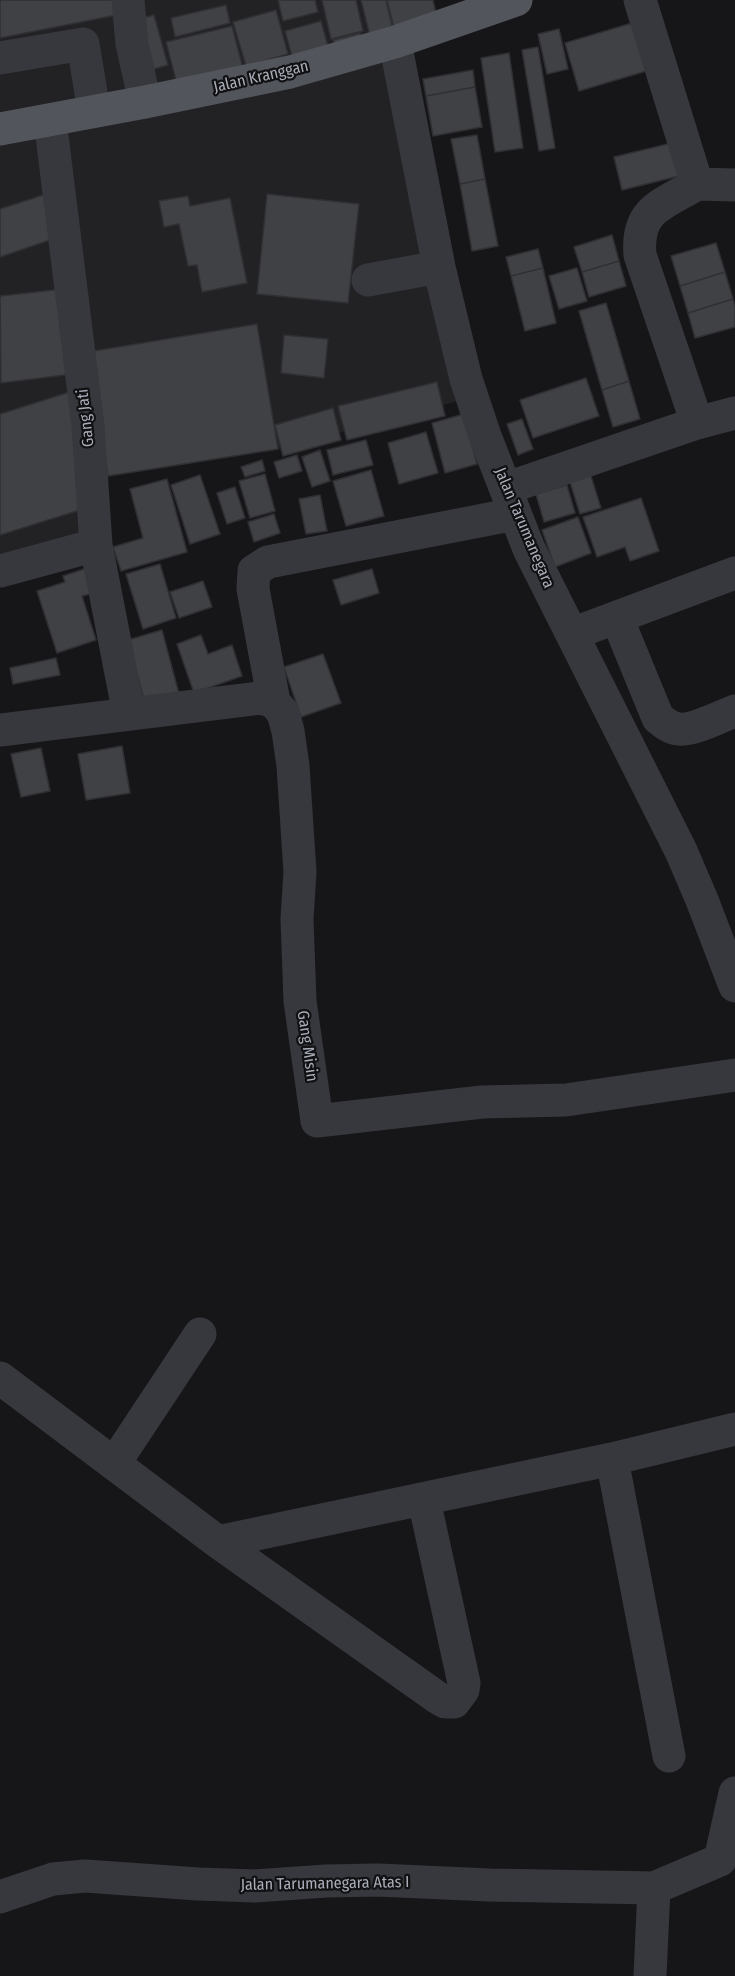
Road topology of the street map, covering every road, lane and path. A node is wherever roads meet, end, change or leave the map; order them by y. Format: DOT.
graph roads {
  1 [pos="128,0"];
  2 [pos="514,0"];
  3 [pos="640,0"];
  4 [pos="395,42"];
  5 [pos="0,58"];
  6 [pos="145,102"];
  7 [pos="94,111"];
  8 [pos="50,120"];
  9 [pos="0,129"];
  10 [pos="697,183"];
  11 [pos="735,185"];
  12 [pos="439,267"];
  13 [pos="368,280"];
  14 [pos="735,413"];
  15 [pos="697,423"];
  16 [pos="511,501"];
  17 [pos="96,545"];
  18 [pos="0,571"];
  19 [pos="735,573"];
  20 [pos="617,618"];
  21 [pos="572,634"];
  22 [pos="274,702"];
  23 [pos="735,711"];
  24 [pos="129,714"];
  25 [pos="0,730"];
  26 [pos="735,986"];
  27 [pos="735,1075"];
  28 [pos="200,1334"];
  29 [pos="0,1378"];
  30 [pos="735,1429"];
  31 [pos="612,1459"];
  32 [pos="114,1464"];
  33 [pos="424,1500"];
  34 [pos="218,1542"];
  35 [pos="669,1756"];
  36 [pos="735,1793"];
  37 [pos="727,1865"];
  38 [pos="654,1887"];
  39 [pos="0,1897"];
  40 [pos="650,1976"];
  1 -- 6 [label="street"];
  2 -- 4 [label="main road, Jalan Kranggan"];
  3 -- 10 [label="street"];
  4 -- 6 [label="main road, Jalan Kranggan"];
  4 -- 12 [label="street, Jalan Tarumanegara"];
  5 -- 7 [label="street"];
  6 -- 7 [label="main road, Jalan Kranggan"];
  7 -- 8 [label="main road, Jalan Kranggan"];
  8 -- 9 [label="main road, Jalan Kranggan"];
  8 -- 17 [label="street, Gang Jati"];
  10 -- 11 [label="street"];
  10 -- 15 [label="street"];
  12 -- 13 [label="street"];
  12 -- 16 [label="street, Jalan Tarumanegara"];
  14 -- 15 [label="street"];
  15 -- 16 [label="street"];
  16 -- 21 [label="street, Jalan Tarumanegara"];
  16 -- 22 [label="street"];
  17 -- 18 [label="street"];
  17 -- 24 [label="street, Gang Jati"];
  19 -- 20 [label="street"];
  20 -- 21 [label="street"];
  20 -- 23 [label="street"];
  21 -- 26 [label="street, Jalan Tarumanegara"];
  22 -- 24 [label="street"];
  22 -- 27 [label="street, Gang Misin"];
  24 -- 25 [label="street"];
  28 -- 32 [label="street"];
  29 -- 32 [label="street"];
  30 -- 31 [label="street"];
  31 -- 33 [label="street"];
  31 -- 35 [label="street"];
  32 -- 34 [label="street"];
  33 -- 34 [label="street"];
  33 -- 34 [label="street"];
  36 -- 37 [label="street"];
  37 -- 38 [label="street, Jalan Tarumanegara Atas I"];
  38 -- 39 [label="street, Jalan Tarumanegara Atas I"];
  38 -- 40 [label="street"];
}
